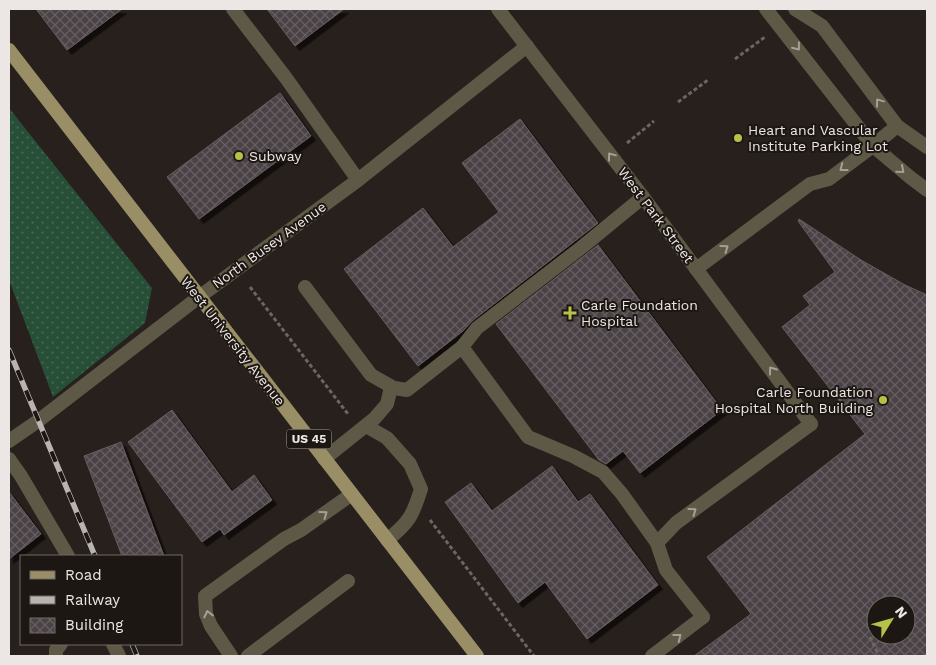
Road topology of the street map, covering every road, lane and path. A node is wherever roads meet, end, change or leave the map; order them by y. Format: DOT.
graph roads {
  1 [pos="233,9"];
  2 [pos="498,9"];
  3 [pos="766,9"];
  4 [pos="795,9"];
  5 [pos="768,35"];
  6 [pos="527,46"];
  7 [pos="9,50"];
  8 [pos="735,59"];
  9 [pos="708,80"];
  10 [pos="678,102"];
  11 [pos="654,121"];
  12 [pos="897,126"];
  13 [pos="622,146"];
  14 [pos="873,146"];
  15 [pos="927,147"];
  16 [pos="358,180"];
  17 [pos="927,190"];
  18 [pos="642,197"];
  19 [pos="696,269"];
  20 [pos="305,287"];
  21 [pos="199,297"];
  22 [pos="462,347"];
  23 [pos="391,387"];
  24 [pos="366,426"];
  25 [pos="9,441"];
  26 [pos="9,459"];
  27 [pos="324,459"];
  28 [pos="352,494"];
  29 [pos="388,540"];
  30 [pos="657,543"];
  31 [pos="67,555"];
  32 [pos="348,580"];
  33 [pos="60,645"];
  34 [pos="56,656"];
  35 [pos="231,656"];
  36 [pos="248,656"];
  37 [pos="476,656"];
  38 [pos="652,656"];
  1 -- 16 [label="street"];
  2 -- 6 [label="street, West Park Street"];
  3 -- 14 [label="street, one-way"];
  12 -- 4 [label="street, one-way"];
  5 -- 8 [label="path"];
  6 -- 16 [label="street, North Busey Avenue"];
  18 -- 6 [label="street, West Park Street, one-way"];
  7 -- 21 [label="main road, West University Avenue / US 45"];
  9 -- 10 [label="path"];
  11 -- 13 [label="path"];
  12 -- 14 [label="street"];
  12 -- 15 [label="street"];
  14 -- 17 [label="street, one-way"];
  14 -- 19 [label="street"];
  16 -- 21 [label="street, North Busey Avenue"];
  18 -- 19 [label="street, West Park Street"];
  18 -- 22 [label="street"];
  30 -- 19 [label="street, West Park Street, one-way"];
  20 -- 23 [label="street"];
  21 -- 25 [label="street, North Busey Avenue"];
  21 -- 27 [label="main road, West University Avenue / US 45"];
  22 -- 23 [label="street"];
  22 -- 30 [label="street"];
  23 -- 24 [label="street"];
  24 -- 27 [label="street"];
  24 -- 29 [label="street"];
  26 -- 31 [label="street"];
  27 -- 28 [label="main road, West University Avenue / US 45"];
  28 -- 29 [label="main road, West University Avenue / US 45"];
  35 -- 28 [label="street, one-way"];
  29 -- 37 [label="main road, West University Avenue / US 45"];
  38 -- 30 [label="street, one-way"];
  32 -- 36 [label="street"];
  33 -- 34 [label="street"];
}
